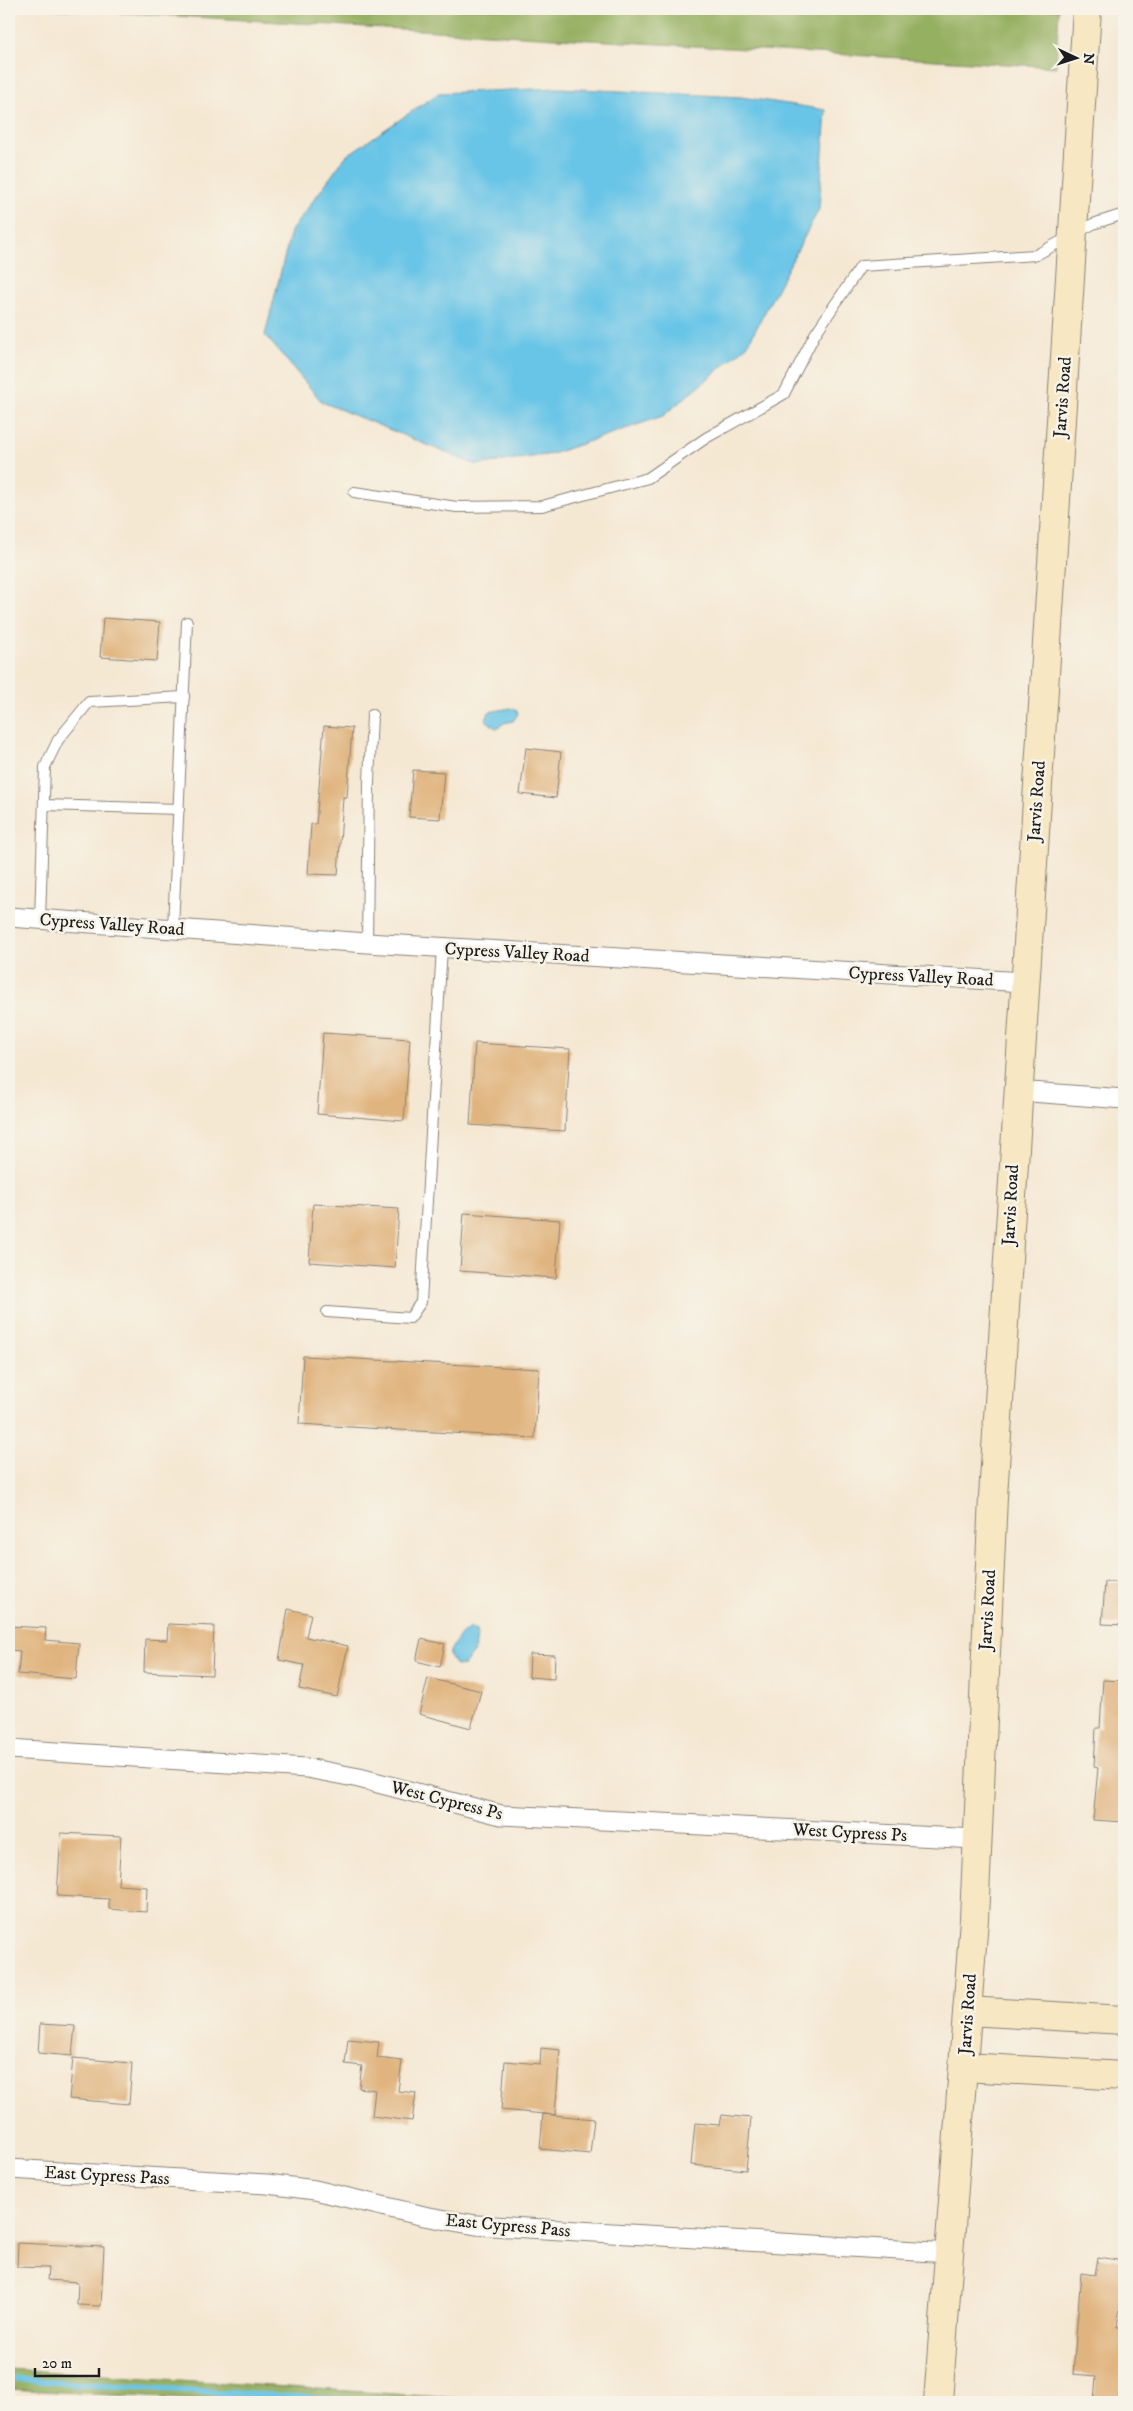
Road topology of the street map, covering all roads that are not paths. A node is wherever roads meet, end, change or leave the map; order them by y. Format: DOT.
graph roads {
  1 [pos="1086,9"];
  2 [pos="1119,216"];
  3 [pos="1124,222"];
  4 [pos="1072,236"];
  5 [pos="354,492"];
  6 [pos="188,622"];
  7 [pos="184,697"];
  8 [pos="372,716"];
  9 [pos="44,805"];
  10 [pos="179,809"];
  11 [pos="9,918"];
  12 [pos="40,919"];
  13 [pos="173,928"];
  14 [pos="367,943"];
  15 [pos="442,947"];
  16 [pos="1024,982"];
  17 [pos="1017,1091"];
  18 [pos="1124,1099"];
  19 [pos="327,1312"];
  20 [pos="9,1749"];
  21 [pos="977,1839"];
  22 [pos="968,2011"];
  23 [pos="1124,2020"];
  24 [pos="964,2067"];
  25 [pos="1124,2076"];
  26 [pos="9,2169"];
  27 [pos="950,2252"];
  28 [pos="938,2402"];
  1 -- 4 [label="street, Jarvis Road"];
  2 -- 3 [label="lane"];
  2 -- 4 [label="lane"];
  4 -- 5 [label="lane"];
  4 -- 16 [label="street, Jarvis Road"];
  6 -- 7 [label="lane"];
  7 -- 9 [label="lane"];
  7 -- 10 [label="lane"];
  8 -- 14 [label="lane"];
  9 -- 10 [label="lane"];
  9 -- 12 [label="lane"];
  10 -- 13 [label="lane"];
  11 -- 12 [label="street, Cypress Valley Road"];
  12 -- 13 [label="street, Cypress Valley Road"];
  13 -- 14 [label="street, Cypress Valley Road"];
  14 -- 15 [label="street, Cypress Valley Road"];
  15 -- 16 [label="street, Cypress Valley Road"];
  15 -- 19 [label="lane"];
  16 -- 17 [label="street, Jarvis Road"];
  17 -- 18 [label="street"];
  17 -- 21 [label="street, Jarvis Road"];
  20 -- 21 [label="street, West Cypress Ps"];
  21 -- 22 [label="street, Jarvis Road"];
  22 -- 23 [label="street"];
  22 -- 24 [label="street, Jarvis Road"];
  24 -- 25 [label="street"];
  24 -- 27 [label="street, Jarvis Road"];
  26 -- 27 [label="street, East Cypress Pass"];
  27 -- 28 [label="street, Jarvis Road"];
}
